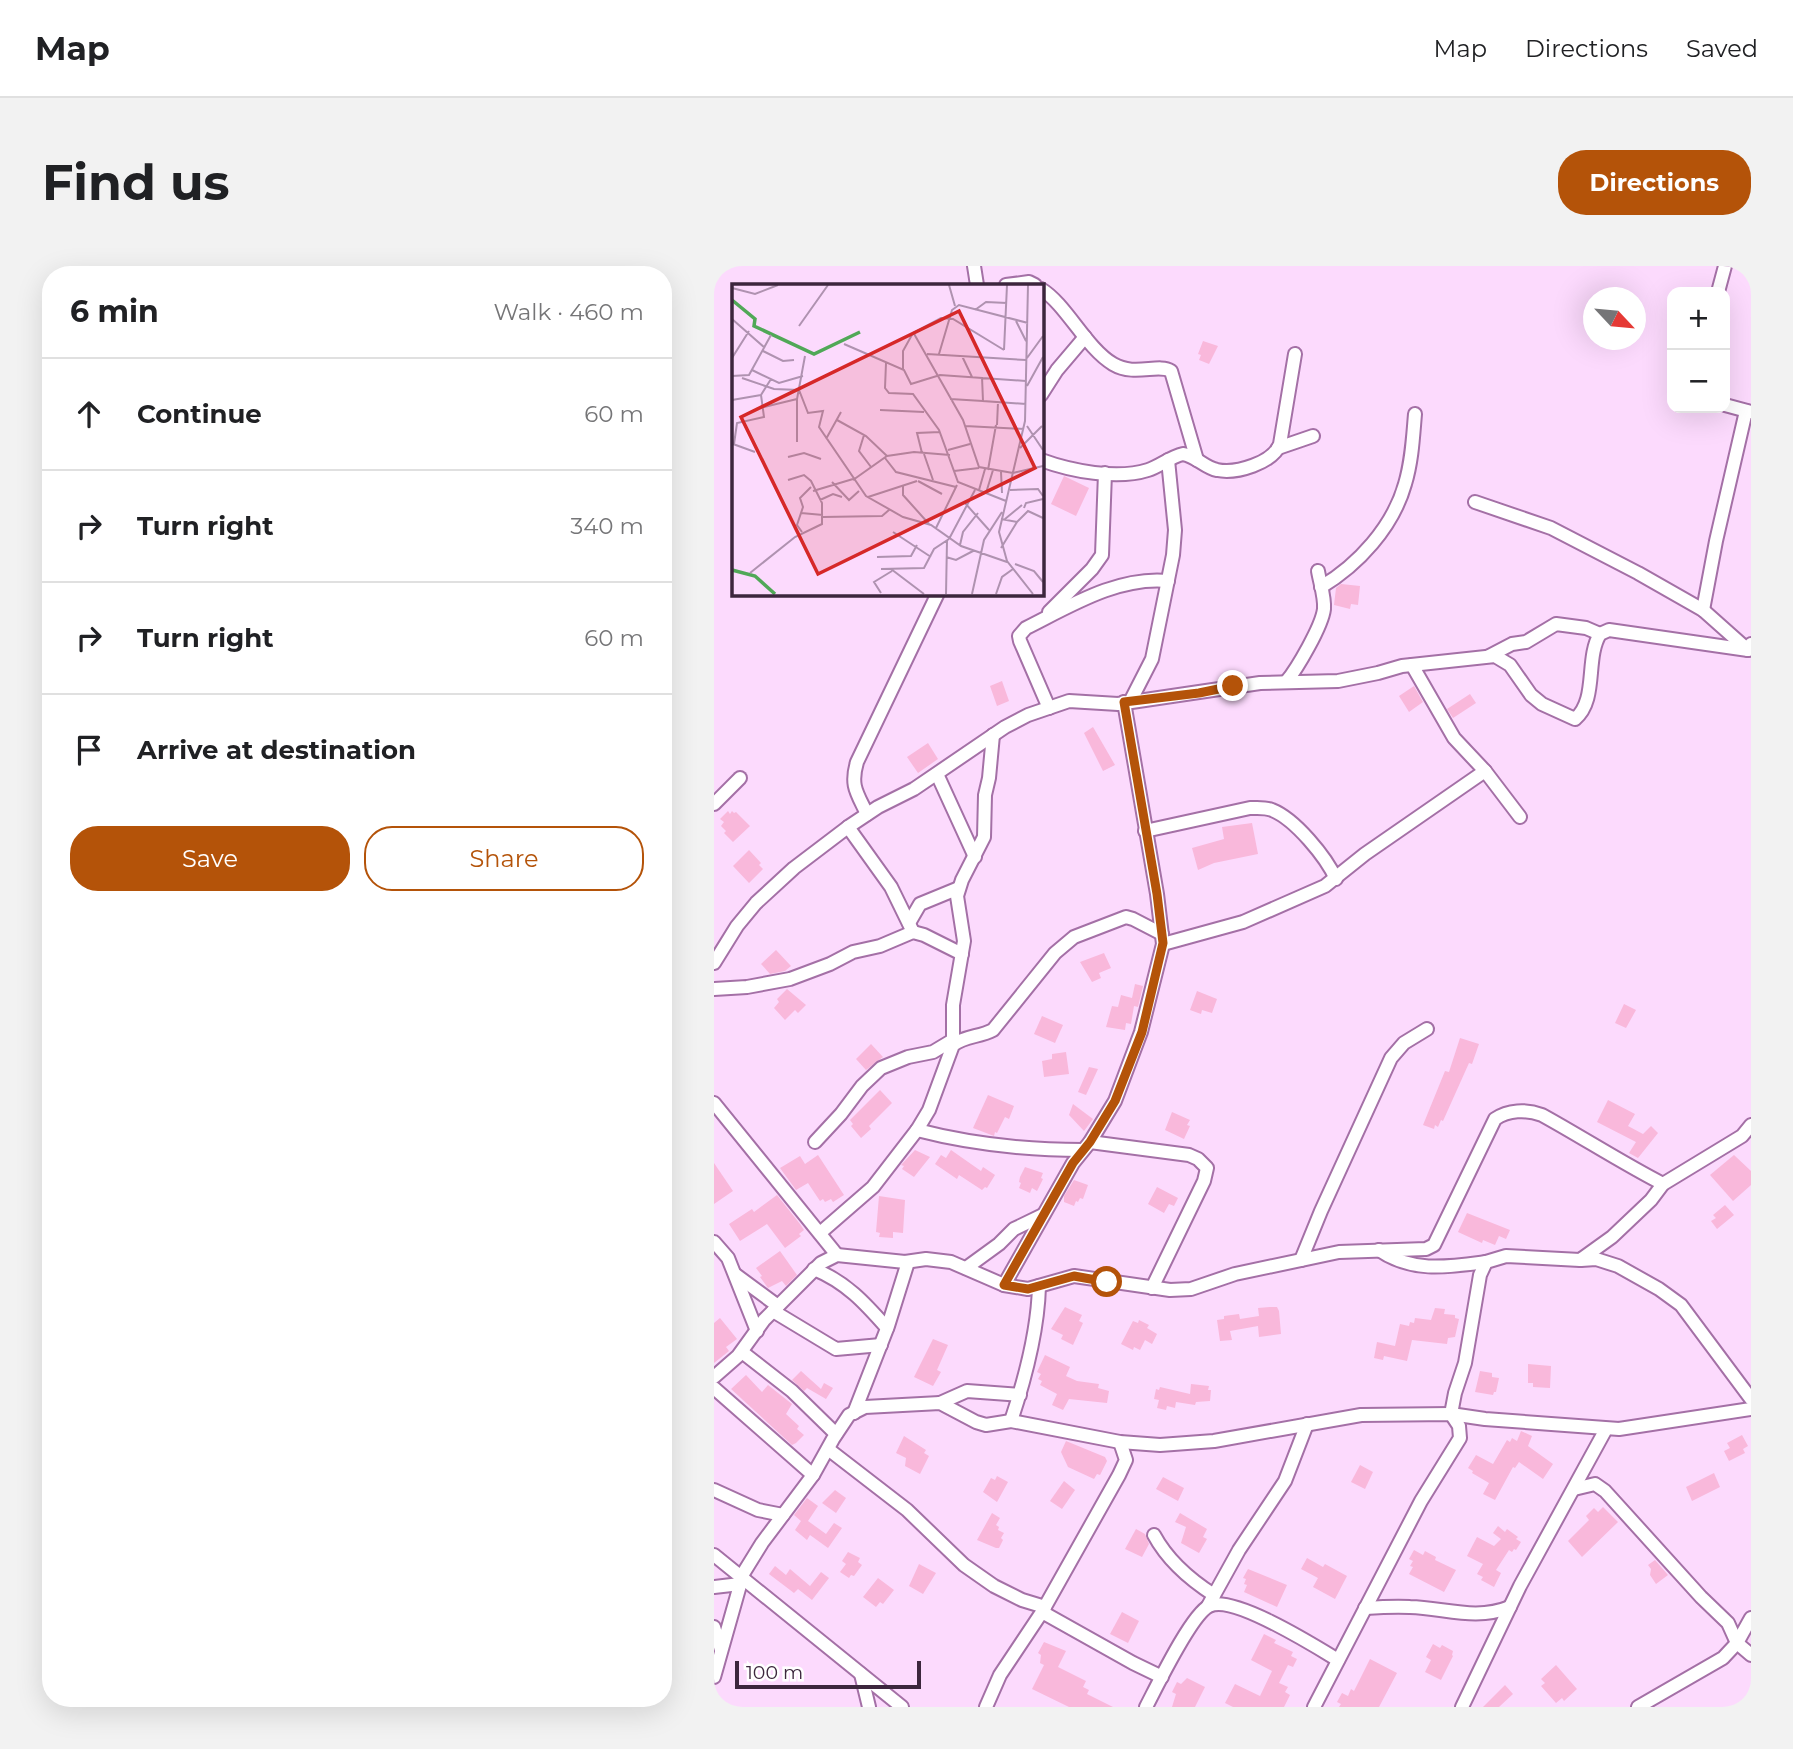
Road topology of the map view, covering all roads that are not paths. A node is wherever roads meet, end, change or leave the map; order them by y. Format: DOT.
graph roads {
  1 [pos="974,266"];
  2 [pos="1725,266"];
  3 [pos="977,284"];
  4 [pos="1014,284"];
  5 [pos="1033,284"];
  6 [pos="1719,287"];
  7 [pos="1043,291"];
  8 [pos="1085,337"];
  9 [pos="1294,354"];
  10 [pos="1043,392"];
  11 [pos="1730,407"];
  12 [pos="1748,412"];
  13 [pos="1415,414"];
  14 [pos="1313,436"];
  15 [pos="1278,448"];
  16 [pos="1168,460"];
  17 [pos="1197,460"];
  18 [pos="1043,461"];
  19 [pos="1105,473"];
  20 [pos="1475,502"];
  21 [pos="1318,571"];
  22 [pos="1168,581"];
  23 [pos="1321,587"];
  24 [pos="937,595"];
  25 [pos="1703,610"];
  26 [pos="1039,622"];
  27 [pos="1600,634"];
  28 [pos="1750,649"];
  29 [pos="1489,656"];
  30 [pos="1412,665"];
  31 [pos="1286,682"];
  32 [pos="1127,702"];
  33 [pos="1049,708"];
  34 [pos="993,735"];
  35 [pos="1485,771"];
  36 [pos="937,774"];
  37 [pos="740,778"];
  38 [pos="714,804"];
  39 [pos="867,814"];
  40 [pos="1520,817"];
  41 [pos="848,827"];
  42 [pos="1144,831"];
  43 [pos="975,857"];
  44 [pos="1336,879"];
  45 [pos="959,888"];
  46 [pos="911,927"];
  47 [pos="1162,939"];
  48 [pos="962,954"];
  49 [pos="714,963"];
  50 [pos="714,989"];
  51 [pos="1427,1029"];
  52 [pos="953,1043"];
  53 [pos="714,1103"];
  54 [pos="1751,1125"];
  55 [pos="917,1129"];
  56 [pos="815,1142"];
  57 [pos="1086,1146"];
  58 [pos="1663,1184"];
  59 [pos="1043,1215"];
  60 [pos="820,1233"];
  61 [pos="714,1242"];
  62 [pos="1379,1250"];
  63 [pos="837,1255"];
  64 [pos="1301,1260"];
  65 [pos="1580,1260"];
  66 [pos="908,1262"];
  67 [pos="1486,1262"];
  68 [pos="966,1268"];
  69 [pos="814,1269"];
  70 [pos="734,1273"];
  71 [pos="1004,1285"];
  72 [pos="1039,1286"];
  73 [pos="1152,1288"];
  74 [pos="776,1309"];
  75 [pos="887,1328"];
  76 [pos="757,1331"];
  77 [pos="881,1345"];
  78 [pos="742,1352"];
  79 [pos="714,1377"];
  80 [pos="714,1388"];
  81 [pos="1020,1395"];
  82 [pos="1751,1399"];
  83 [pos="940,1403"];
  84 [pos="1751,1409"];
  85 [pos="854,1413"];
  86 [pos="1451,1413"];
  87 [pos="1011,1421"];
  88 [pos="1307,1424"];
  89 [pos="1606,1429"];
  90 [pos="836,1434"];
  91 [pos="1120,1442"];
  92 [pos="828,1449"];
  93 [pos="813,1475"];
  94 [pos="1574,1489"];
  95 [pos="714,1490"];
  96 [pos="783,1515"];
  97 [pos="1154,1535"];
  98 [pos="714,1555"];
  99 [pos="741,1580"];
  100 [pos="714,1587"];
  101 [pos="1211,1600"];
  102 [pos="1510,1607"];
  103 [pos="1365,1608"];
  104 [pos="1044,1609"];
  105 [pos="1751,1618"];
  106 [pos="714,1627"];
  107 [pos="1737,1643"];
  108 [pos="722,1651"];
  109 [pos="1751,1656"];
  110 [pos="1338,1660"];
  111 [pos="861,1674"];
  112 [pos="714,1677"];
  113 [pos="1162,1677"];
  114 [pos="869,1707"];
  115 [pos="902,1707"];
  116 [pos="986,1707"];
  117 [pos="1146,1707"];
  118 [pos="1314,1707"];
  119 [pos="1462,1707"];
  120 [pos="1638,1707"];
  1 -- 3 [label="street"];
  2 -- 6 [label="street"];
  4 -- 5 [label="street"];
  7 -- 8 [label="street"];
  8 -- 10 [label="street"];
  8 -- 17 [label="street"];
  9 -- 15 [label="street"];
  11 -- 12 [label="street"];
  12 -- 25 [label="street"];
  13 -- 23 [label="street"];
  14 -- 15 [label="street"];
  15 -- 17 [label="street"];
  16 -- 17 [label="street"];
  16 -- 19 [label="street"];
  16 -- 22 [label="street"];
  18 -- 19 [label="street"];
  19 -- 26 [label="street"];
  20 -- 25 [label="street"];
  21 -- 23 [label="street"];
  22 -- 26 [label="street"];
  22 -- 32 [label="street"];
  23 -- 31 [label="street"];
  24 -- 39 [label="street"];
  25 -- 28 [label="street"];
  26 -- 33 [label="street"];
  27 -- 28 [label="street"];
  27 -- 29 [label="street"];
  27 -- 29 [label="street"];
  29 -- 30 [label="street"];
  30 -- 31 [label="street"];
  30 -- 35 [label="street"];
  31 -- 32 [label="street"];
  32 -- 33 [label="street"];
  32 -- 42 [label="street"];
  33 -- 34 [label="street"];
  34 -- 36 [label="street"];
  34 -- 43 [label="street"];
  35 -- 40 [label="street"];
  35 -- 44 [label="street"];
  36 -- 39 [label="street"];
  36 -- 43 [label="street"];
  37 -- 38 [label="street"];
  39 -- 41 [label="street"];
  41 -- 46 [label="street"];
  41 -- 49 [label="street"];
  42 -- 44 [label="street"];
  42 -- 47 [label="street"];
  43 -- 45 [label="street"];
  44 -- 47 [label="street"];
  45 -- 46 [label="street"];
  45 -- 48 [label="street"];
  46 -- 48 [label="street"];
  46 -- 50 [label="street"];
  47 -- 52 [label="street"];
  47 -- 57 [label="street"];
  48 -- 52 [label="street"];
  51 -- 64 [label="street"];
  52 -- 55 [label="street"];
  52 -- 56 [label="street"];
  53 -- 60 [label="street"];
  54 -- 58 [label="street"];
  55 -- 57 [label="street"];
  55 -- 60 [label="street"];
  57 -- 59 [label="street"];
  57 -- 73 [label="street"];
  58 -- 62 [label="street"];
  58 -- 65 [label="street"];
  59 -- 68 [label="street"];
  59 -- 71 [label="street"];
  60 -- 63 [label="street"];
  61 -- 70 [label="street"];
  62 -- 64 [label="street"];
  62 -- 67 [label="street"];
  63 -- 66 [label="street"];
  63 -- 69 [label="street"];
  64 -- 73 [label="street"];
  65 -- 67 [label="street"];
  65 -- 82 [label="street"];
  66 -- 68 [label="street"];
  66 -- 75 [label="street"];
  67 -- 86 [label="street"];
  68 -- 71 [label="street"];
  69 -- 74 [label="street"];
  69 -- 75 [label="street"];
  70 -- 74 [label="street"];
  70 -- 76 [label="street"];
  71 -- 72 [label="street"];
  72 -- 73 [label="street"];
  72 -- 81 [label="street"];
  74 -- 76 [label="street"];
  74 -- 77 [label="street"];
  75 -- 77 [label="street"];
  76 -- 78 [label="street"];
  77 -- 85 [label="street"];
  78 -- 79 [label="street"];
  78 -- 90 [label="street"];
  80 -- 93 [label="street"];
  81 -- 83 [label="street"];
  81 -- 87 [label="street"];
  83 -- 85 [label="street"];
  83 -- 87 [label="street"];
  84 -- 89 [label="street"];
  85 -- 90 [label="street"];
  86 -- 88 [label="street"];
  86 -- 89 [label="street"];
  86 -- 103 [label="street"];
  87 -- 91 [label="street"];
  88 -- 91 [label="street"];
  88 -- 101 [label="street"];
  89 -- 94 [label="street"];
  90 -- 92 [label="street"];
  91 -- 104 [label="street"];
  92 -- 93 [label="street"];
  92 -- 104 [label="street"];
  93 -- 96 [label="street"];
  94 -- 102 [label="street"];
  94 -- 107 [label="street"];
  95 -- 96 [label="street"];
  96 -- 99 [label="street"];
  97 -- 101 [label="street"];
  98 -- 99 [label="street"];
  99 -- 100 [label="street"];
  99 -- 108 [label="street"];
  99 -- 111 [label="street"];
  101 -- 110 [label="street"];
  101 -- 113 [label="street"];
  102 -- 103 [label="street"];
  102 -- 119 [label="street"];
  103 -- 110 [label="street"];
  104 -- 113 [label="street"];
  104 -- 116 [label="street"];
  105 -- 107 [label="street"];
  106 -- 108 [label="street"];
  107 -- 109 [label="street"];
  107 -- 120 [label="street"];
  108 -- 112 [label="street"];
  110 -- 118 [label="street"];
  111 -- 114 [label="street"];
  111 -- 115 [label="street"];
  113 -- 117 [label="street"];
}
